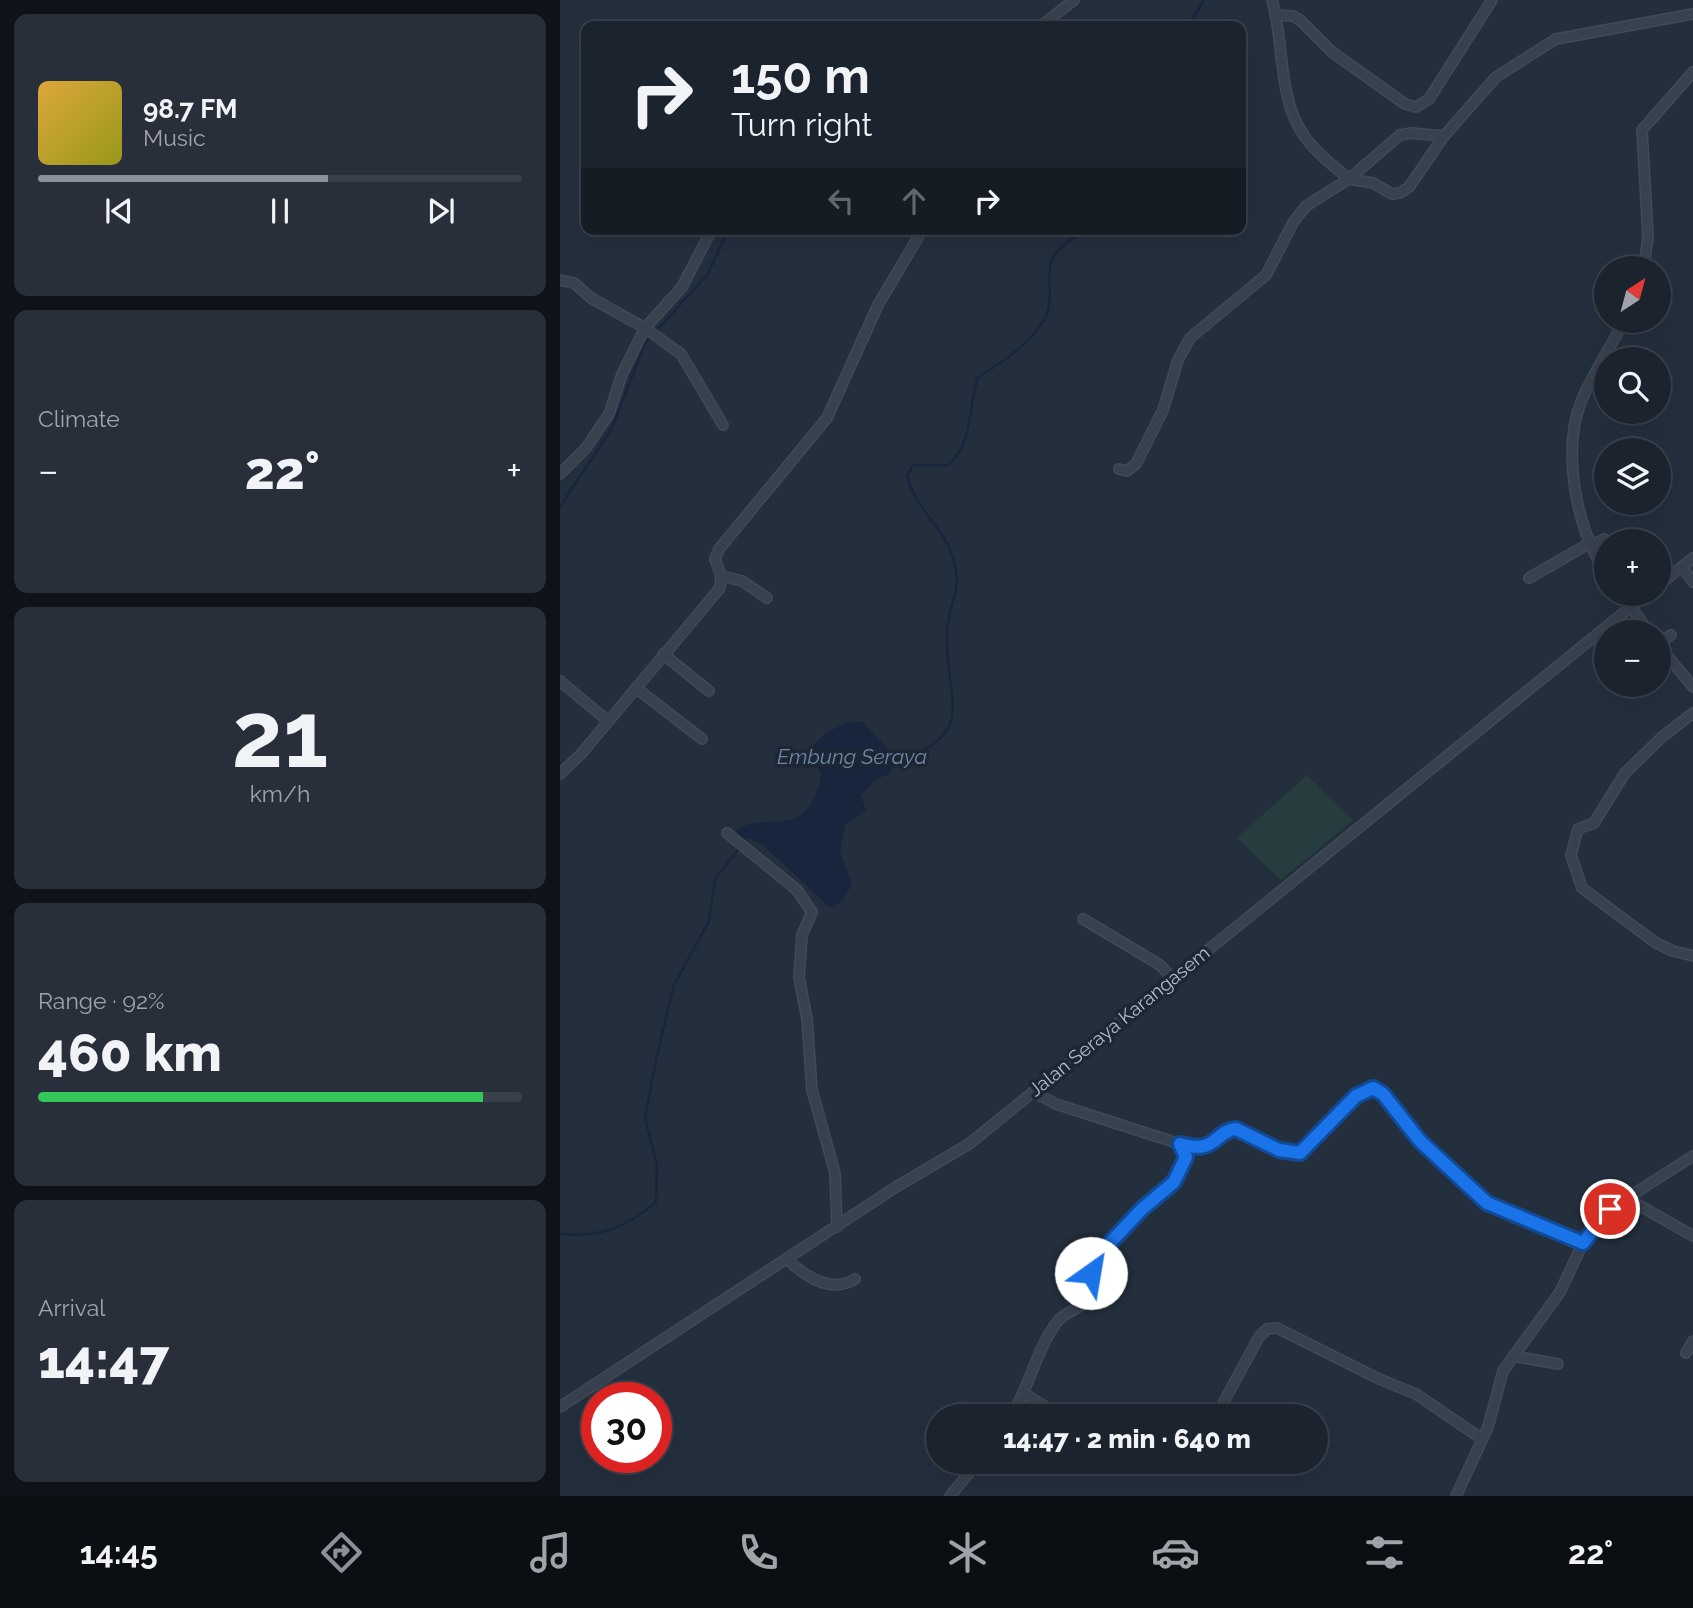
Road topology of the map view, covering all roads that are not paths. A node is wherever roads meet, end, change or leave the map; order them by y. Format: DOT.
graph roads {
  1 [pos="1074,0"];
  2 [pos="1272,0"];
  3 [pos="1492,0"];
  4 [pos="1693,14"];
  5 [pos="1276,15"];
  6 [pos="1047,21"];
  7 [pos="1693,72"];
  8 [pos="1444,136"];
  9 [pos="1349,179"];
  10 [pos="709,235"];
  11 [pos="920,235"];
  12 [pos="1646,256"];
  13 [pos="560,280"];
  14 [pos="645,328"];
  15 [pos="1617,333"];
  16 [pos="723,425"];
  17 [pos="1119,469"];
  18 [pos="560,474"];
  19 [pos="1594,543"];
  20 [pos="1590,544"];
  21 [pos="1594,549"];
  22 [pos="1693,558"];
  23 [pos="1682,567"];
  24 [pos="721,576"];
  25 [pos="1671,576"];
  26 [pos="1529,578"];
  27 [pos="1693,582"];
  28 [pos="766,598"];
  29 [pos="1630,607"];
  30 [pos="1640,620"];
  31 [pos="663,654"];
  32 [pos="1671,660"];
  33 [pos="560,681"];
  34 [pos="1693,687"];
  35 [pos="636,688"];
  36 [pos="709,691"];
  37 [pos="1693,713"];
  38 [pos="608,721"];
  39 [pos="702,738"];
  40 [pos="560,775"];
  41 [pos="727,833"];
  42 [pos="1083,919"];
  43 [pos="1693,956"];
  44 [pos="1172,978"];
  45 [pos="1033,1092"];
  46 [pos="1180,1144"];
  47 [pos="1693,1156"];
  48 [pos="1628,1199"];
  49 [pos="837,1227"];
  50 [pos="1693,1236"];
  51 [pos="1583,1243"];
  52 [pos="788,1260"];
  53 [pos="855,1279"];
  54 [pos="1693,1341"];
  55 [pos="1686,1353"];
  56 [pos="1513,1356"];
  57 [pos="1558,1364"];
  58 [pos="1025,1394"];
  59 [pos="1019,1404"];
  60 [pos="1041,1404"];
  61 [pos="1223,1404"];
  62 [pos="560,1407"];
  63 [pos="1482,1439"];
  64 [pos="968,1474"];
  65 [pos="950,1496"];
  66 [pos="1455,1496"];
  1 -- 6 [label="street"];
  2 -- 5 [label="street"];
  3 -- 5 [label="street"];
  4 -- 8 [label="street"];
  5 -- 9 [label="street"];
  7 -- 12 [label="street"];
  8 -- 9 [label="street"];
  8 -- 9 [label="street"];
  9 -- 17 [label="street"];
  10 -- 14 [label="street"];
  11 -- 24 [label="street"];
  13 -- 14 [label="street"];
  14 -- 16 [label="street"];
  14 -- 18 [label="street"];
  15 -- 20 [label="street"];
  19 -- 20 [label="street"];
  20 -- 21 [label="street"];
  20 -- 26 [label="street"];
  22 -- 23 [label="street"];
  23 -- 25 [label="street"];
  23 -- 27 [label="street"];
  24 -- 28 [label="street"];
  24 -- 31 [label="street"];
  29 -- 30 [label="street"];
  29 -- 44 [label="street, Jalan Seraya Karangasem"];
  31 -- 35 [label="street"];
  31 -- 36 [label="street"];
  32 -- 34 [label="street"];
  33 -- 38 [label="street"];
  35 -- 38 [label="street"];
  35 -- 39 [label="street"];
  37 -- 43 [label="street"];
  38 -- 40 [label="street"];
  41 -- 49 [label="street"];
  42 -- 44 [label="street"];
  44 -- 45 [label="street, Jalan Seraya Karangasem"];
  45 -- 46 [label="street"];
  45 -- 49 [label="street, Jalan Seraya Karangasem"];
  46 -- 51 [label="street"];
  46 -- 58 [label="street"];
  47 -- 48 [label="street"];
  48 -- 50 [label="street"];
  48 -- 51 [label="street"];
  49 -- 52 [label="street, Jalan Seraya Karangasem"];
  51 -- 56 [label="street"];
  52 -- 53 [label="street"];
  52 -- 62 [label="street, Jalan Seraya Karangasem"];
  54 -- 55 [label="street"];
  56 -- 57 [label="street"];
  56 -- 63 [label="street"];
  58 -- 59 [label="street"];
  58 -- 60 [label="street"];
  61 -- 63 [label="street"];
  63 -- 66 [label="street"];
  64 -- 65 [label="street"];
}
